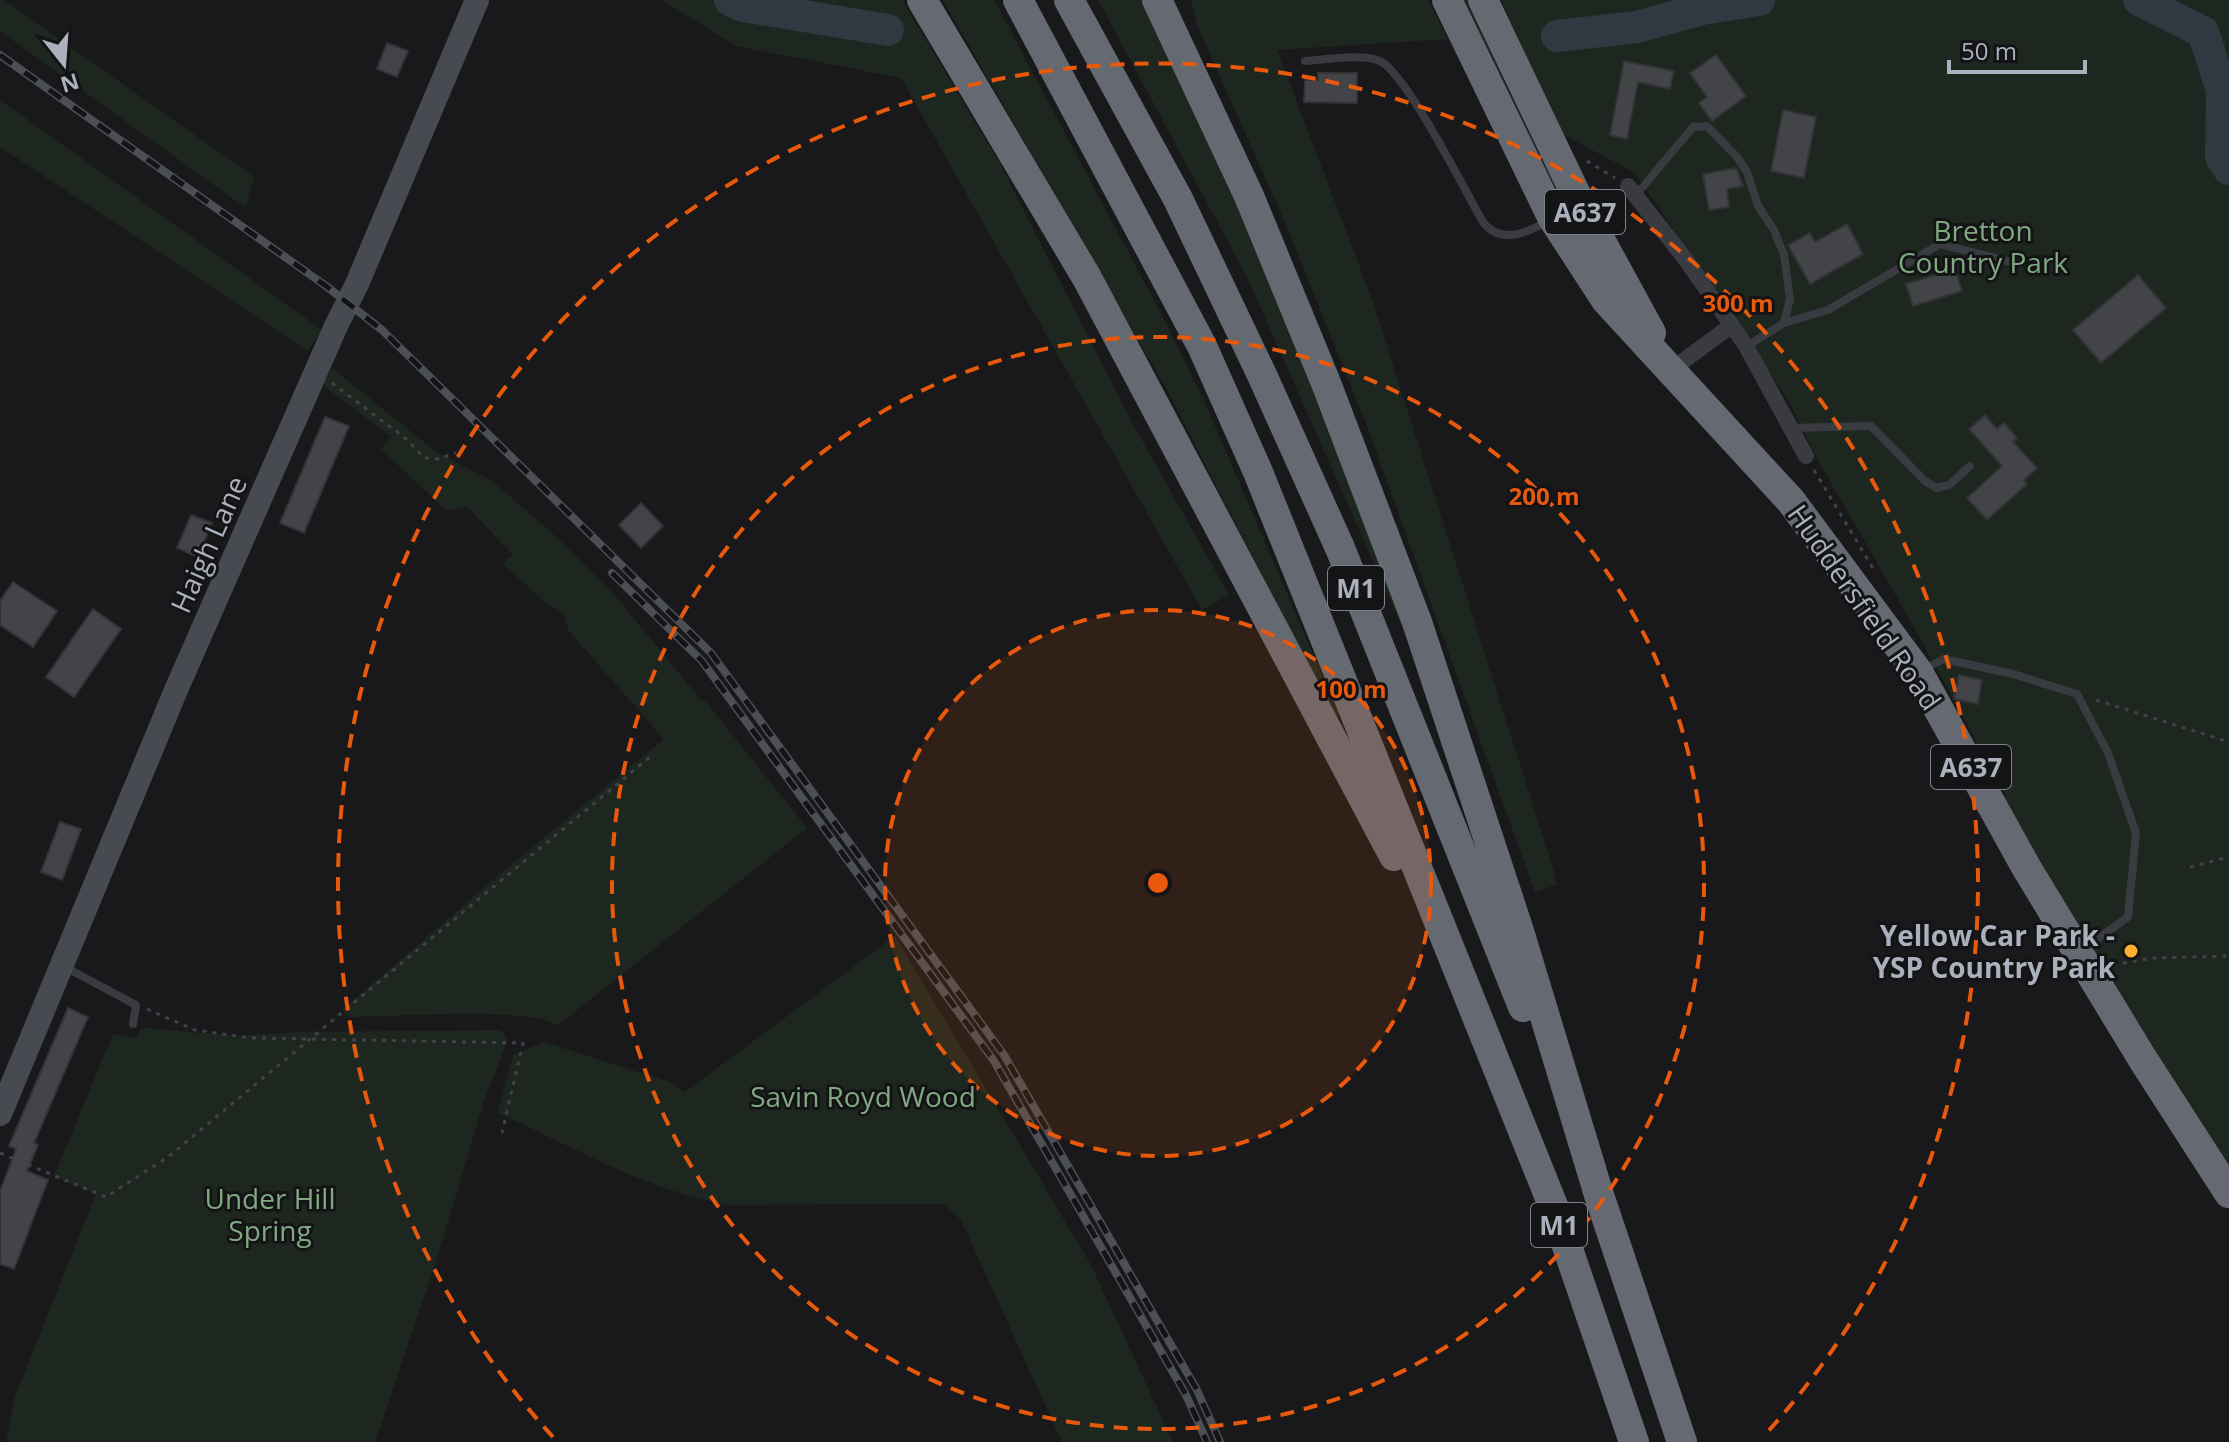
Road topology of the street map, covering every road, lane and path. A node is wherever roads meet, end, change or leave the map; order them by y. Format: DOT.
graph roads {
  1 [pos="477,0"];
  2 [pos="922,0"];
  3 [pos="1018,0"];
  4 [pos="1069,0"];
  5 [pos="1157,0"];
  6 [pos="1447,0"];
  7 [pos="1483,0"];
  8 [pos="1305,61"];
  9 [pos="1632,191"];
  10 [pos="1580,203"];
  11 [pos="1552,217"];
  12 [pos="2019,264"];
  13 [pos="1784,323"];
  14 [pos="1732,325"];
  15 [pos="1746,346"];
  16 [pos="1671,370"];
  17 [pos="316,372"];
  18 [pos="1791,428"];
  19 [pos="456,453"];
  20 [pos="1806,456"];
  21 [pos="1970,466"];
  22 [pos="1873,569"];
  23 [pos="1918,672"];
  24 [pos="2077,694"];
  25 [pos="2229,742"];
  26 [pos="650,757"];
  27 [pos="2229,857"];
  28 [pos="2190,867"];
  29 [pos="2229,956"];
  30 [pos="2082,959"];
  31 [pos="62,966"];
  32 [pos="136,1005"];
  33 [pos="1474,1011"];
  34 [pos="133,1024"];
  35 [pos="310,1039"];
  36 [pos="0,1114"];
  37 [pos="502,1133"];
  38 [pos="0,1153"];
  39 [pos="2229,1193"];
  40 [pos="1599,1195"];
  41 [pos="1634,1442"];
  42 [pos="1682,1442"];
  1 -- 17 [label="street, Haigh Lane"];
  2 -- 33 [label="highway, M1"];
  3 -- 33 [label="highway, M1"];
  4 -- 40 [label="highway, M1"];
  5 -- 40 [label="highway, M1"];
  6 -- 11 [label="highway, Huddersfield Road"];
  7 -- 10 [label="highway, Huddersfield Road / A637"];
  8 -- 11 [label="lane"];
  9 -- 13 [label="lane"];
  9 -- 14 [label="street, Huddersfield Road"];
  10 -- 11 [label="lane"];
  10 -- 16 [label="highway, Huddersfield Road / A637"];
  11 -- 16 [label="highway, Huddersfield Road"];
  12 -- 13 [label="lane"];
  13 -- 15 [label="lane"];
  14 -- 15 [label="street, Huddersfield Road"];
  14 -- 16 [label="street"];
  15 -- 18 [label="street, Huddersfield Road"];
  16 -- 23 [label="highway, Huddersfield Road / A637"];
  17 -- 19 [label="path"];
  17 -- 31 [label="street, Haigh Lane"];
  18 -- 20 [label="street, Huddersfield Road"];
  18 -- 21 [label="lane"];
  20 -- 22 [label="path"];
  23 -- 24 [label="lane"];
  23 -- 30 [label="highway, Huddersfield Road / A637"];
  24 -- 25 [label="path"];
  24 -- 30 [label="lane"];
  26 -- 35 [label="path"];
  27 -- 28 [label="path"];
  29 -- 30 [label="path"];
  30 -- 39 [label="highway, Huddersfield Road / A637"];
  31 -- 32 [label="lane"];
  31 -- 36 [label="street, Haigh Lane"];
  32 -- 34 [label="lane"];
  32 -- 35 [label="path"];
  33 -- 41 [label="highway, M1"];
  35 -- 37 [label="path"];
  35 -- 38 [label="path"];
  40 -- 42 [label="highway, M1"];
}
